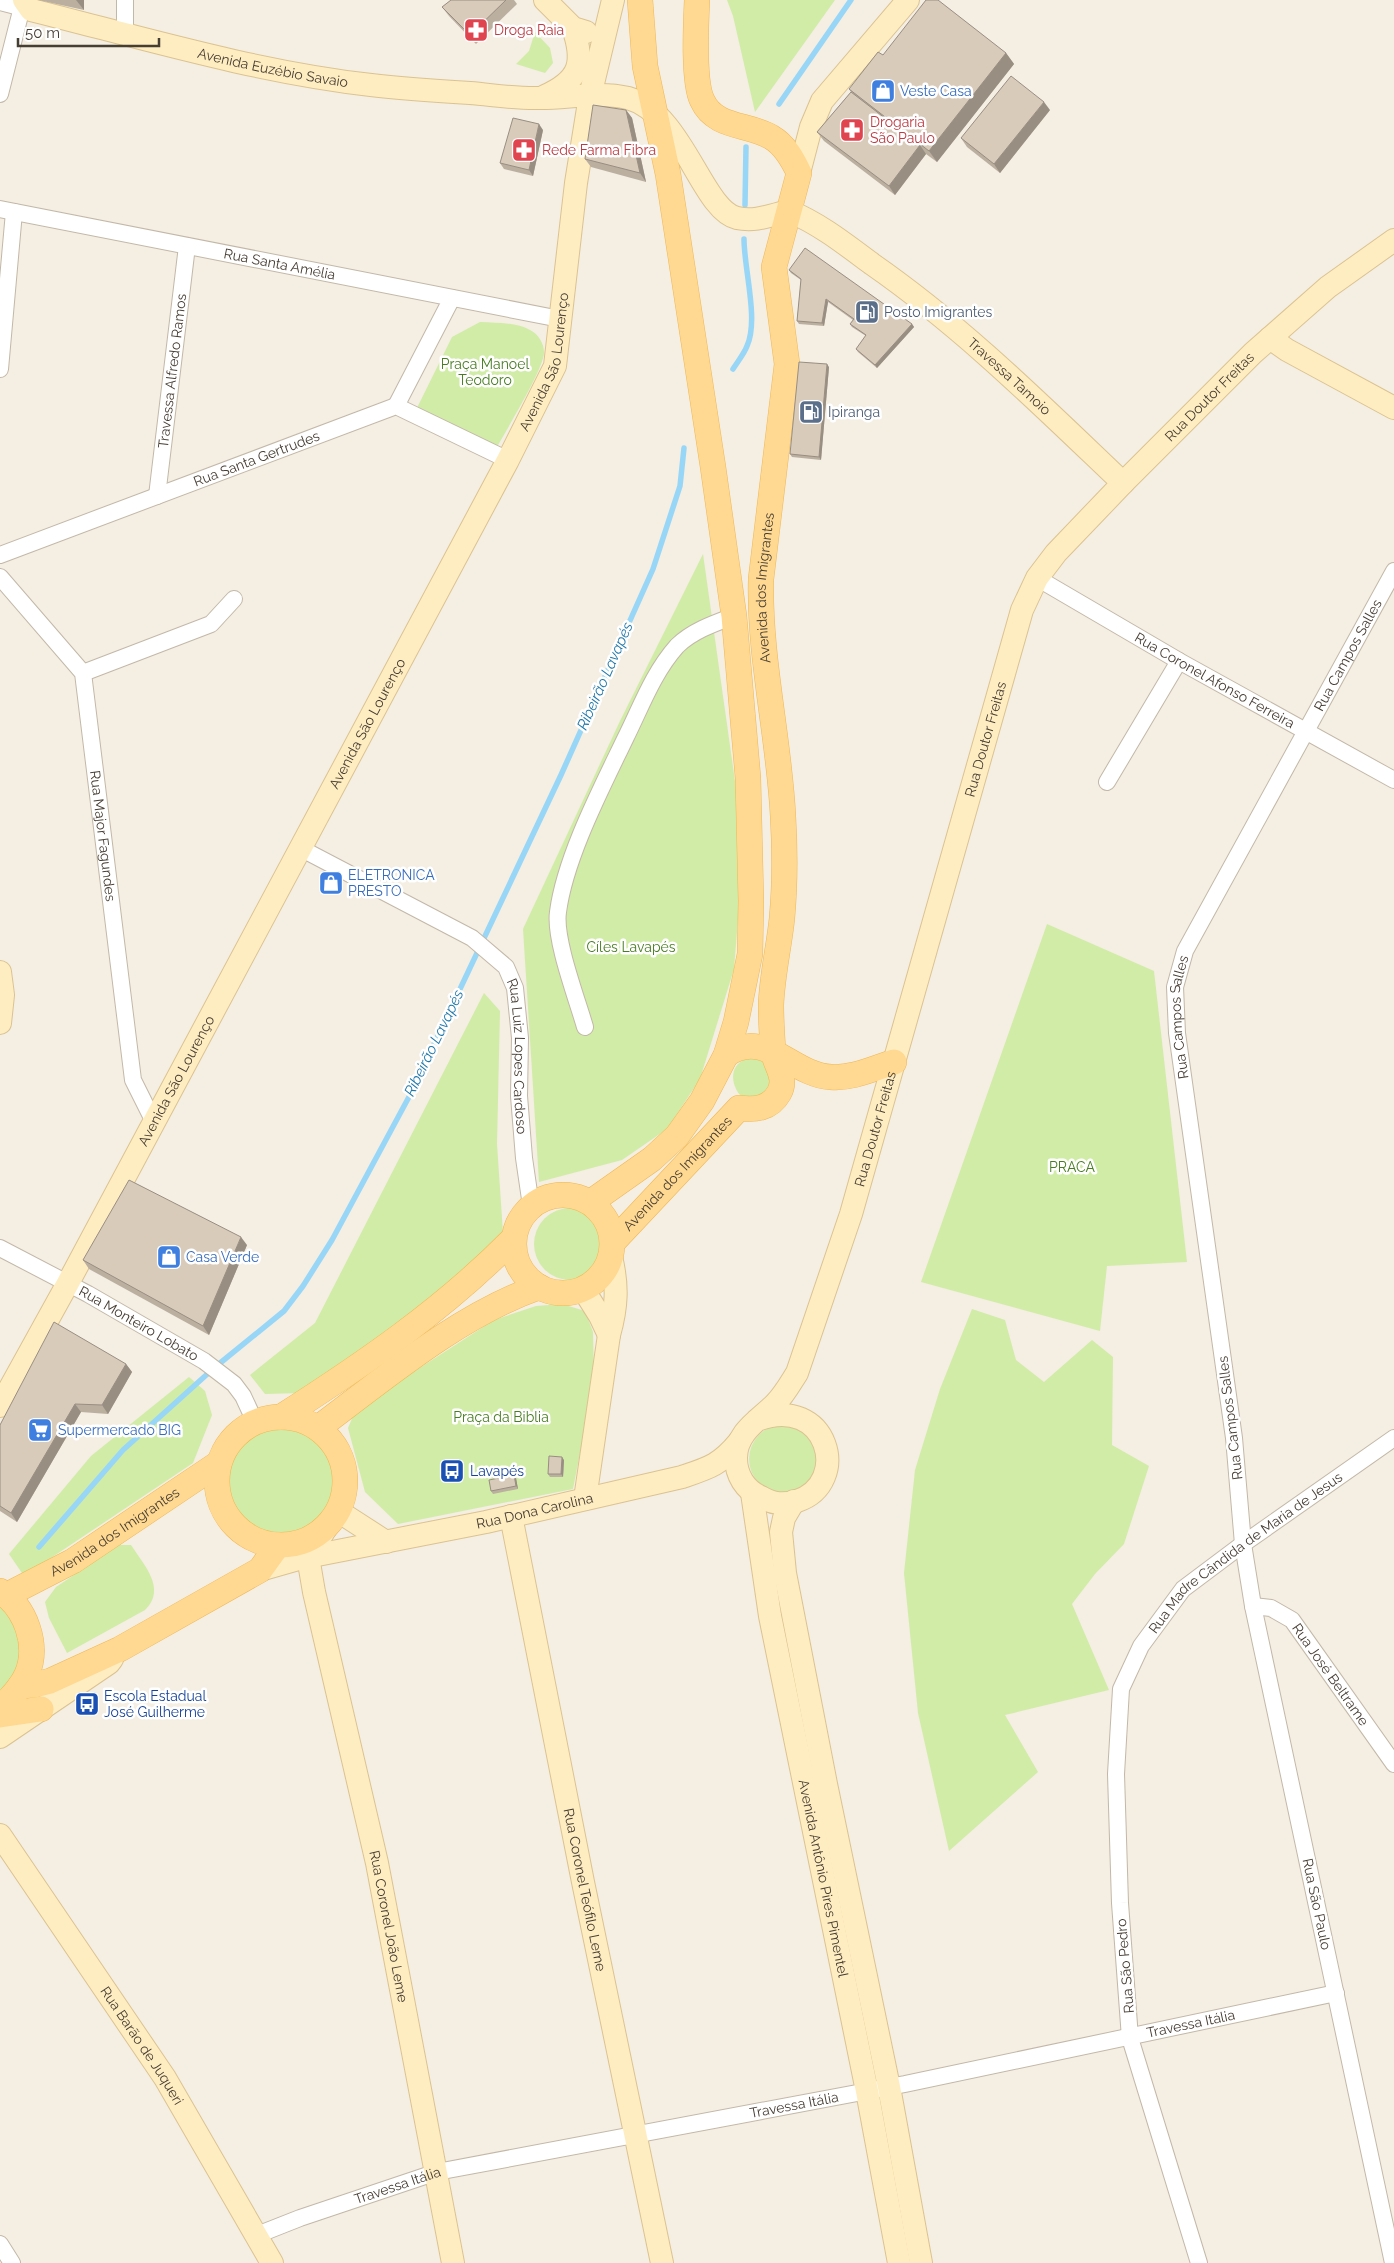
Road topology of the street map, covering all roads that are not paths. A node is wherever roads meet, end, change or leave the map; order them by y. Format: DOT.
graph roads {
  1 [pos="125,0"];
  2 [pos="545,0"];
  3 [pos="613,0"];
  4 [pos="640,0"];
  5 [pos="908,0"];
  6 [pos="1,1"];
  7 [pos="694,5"];
  8 [pos="25,6"];
  9 [pos="608,23"];
  10 [pos="573,28"];
  11 [pos="125,34"];
  12 [pos="0,94"];
  13 [pos="546,98"];
  14 [pos="588,106"];
  15 [pos="654,112"];
  16 [pos="799,173"];
  17 [pos="7,211"];
  18 [pos="789,211"];
  19 [pos="1394,240"];
  20 [pos="187,246"];
  21 [pos="452,298"];
  22 [pos="560,319"];
  23 [pos="1270,338"];
  24 [pos="0,369"];
  25 [pos="396,406"];
  26 [pos="1394,408"];
  27 [pos="508,460"];
  28 [pos="1123,483"];
  29 [pos="157,496"];
  30 [pos="0,555"];
  31 [pos="1394,571"];
  32 [pos="0,577"];
  33 [pos="1037,578"];
  34 [pos="234,599"];
  35 [pos="734,616"];
  36 [pos="1179,661"];
  37 [pos="83,673"];
  38 [pos="1305,731"];
  39 [pos="1394,780"];
  40 [pos="1107,782"];
  41 [pos="300,848"];
  42 [pos="0,972"];
  43 [pos="0,1023"];
  44 [pos="584,1027"];
  45 [pos="773,1053"];
  46 [pos="894,1062"];
  47 [pos="722,1063"];
  48 [pos="739,1108"];
  49 [pos="154,1120"];
  50 [pos="591,1202"];
  51 [pos="531,1206"];
  52 [pos="513,1239"];
  53 [pos="0,1248"];
  54 [pos="612,1250"];
  55 [pos="68,1283"];
  56 [pos="538,1287"];
  57 [pos="583,1289"];
  58 [pos="609,1335"];
  59 [pos="797,1373"];
  60 [pos="0,1406"];
  61 [pos="281,1417"];
  62 [pos="757,1420"];
  63 [pos="255,1422"];
  64 [pos="811,1423"];
  65 [pos="318,1428"];
  66 [pos="1394,1438"];
  67 [pos="739,1442"];
  68 [pos="219,1463"];
  69 [pos="682,1477"];
  70 [pos="747,1487"];
  71 [pos="585,1499"];
  72 [pos="794,1501"];
  73 [pos="511,1516"];
  74 [pos="333,1518"];
  75 [pos="386,1542"];
  76 [pos="1243,1544"];
  77 [pos="293,1552"];
  78 [pos="3,1593"];
  79 [pos="1253,1606"];
  80 [pos="120,1648"];
  81 [pos="20,1686"];
  82 [pos="1121,1690"];
  83 [pos="0,1708"];
  84 [pos="42,1708"];
  85 [pos="0,1715"];
  86 [pos="0,1737"];
  87 [pos="1394,1764"];
  88 [pos="0,1835"];
  89 [pos="1336,1993"];
  90 [pos="1130,2038"];
  91 [pos="889,2087"];
  92 [pos="867,2091"];
  93 [pos="636,2133"];
  94 [pos="437,2172"];
  95 [pos="257,2235"];
  96 [pos="0,2244"];
  97 [pos="12,2263"];
  98 [pos="272,2263"];
  99 [pos="453,2263"];
  100 [pos="662,2263"];
  101 [pos="899,2263"];
  102 [pos="921,2263"];
  103 [pos="1198,2263"];
  104 [pos="1394,2263"];
  1 -- 11 [label="street"];
  2 -- 10 [label="street"];
  3 -- 9 [label="street, Avenida São Lourenço"];
  4 -- 15 [label="main road, Avenida dos Imigrantes"];
  5 -- 16 [label="street"];
  6 -- 8 [label="street, Avenida Euzébio Savaio"];
  7 -- 16 [label="main road"];
  8 -- 11 [label="street, Avenida Euzébio Savaio"];
  8 -- 12 [label="street"];
  9 -- 10 [label="street"];
  9 -- 14 [label="street, Avenida São Lourenço"];
  10 -- 13 [label="street"];
  11 -- 13 [label="street, Avenida Euzébio Savaio"];
  13 -- 14 [label="street, Avenida Euzébio Savaio"];
  14 -- 15 [label="street, Avenida Euzébio Savaio"];
  14 -- 22 [label="street, Avenida São Lourenço"];
  15 -- 18 [label="street"];
  15 -- 35 [label="main road, Avenida dos Imigrantes"];
  16 -- 18 [label="main road, Avenida dos Imigrantes"];
  17 -- 20 [label="street, Rua Santa Amélia"];
  17 -- 24 [label="street"];
  18 -- 28 [label="street, Travessa Tamoio"];
  18 -- 45 [label="main road, Avenida dos Imigrantes"];
  19 -- 23 [label="street, Rua Doutor Freitas"];
  20 -- 21 [label="street, Rua Santa Amélia"];
  20 -- 29 [label="street, Travessa Alfredo Ramos"];
  21 -- 22 [label="street, Rua Santa Amélia"];
  21 -- 25 [label="street"];
  22 -- 27 [label="street, Avenida São Lourenço"];
  23 -- 26 [label="street"];
  23 -- 28 [label="street, Rua Doutor Freitas"];
  25 -- 27 [label="street"];
  25 -- 29 [label="street, Rua Santa Gertrudes"];
  27 -- 41 [label="street, Avenida São Lourenço"];
  28 -- 33 [label="street, Rua Doutor Freitas"];
  29 -- 30 [label="street, Rua Santa Gertrudes"];
  31 -- 38 [label="street, Rua Campos Salles"];
  32 -- 37 [label="street"];
  33 -- 36 [label="street, Rua Coronel Afonso Ferreira"];
  33 -- 46 [label="street, Rua Doutor Freitas"];
  34 -- 37 [label="street"];
  35 -- 44 [label="street"];
  35 -- 47 [label="main road, Avenida dos Imigrantes"];
  36 -- 38 [label="street, Rua Coronel Afonso Ferreira"];
  36 -- 40 [label="street"];
  37 -- 49 [label="street, Rua Major Fagundes"];
  38 -- 39 [label="street, Rua Coronel Afonso Ferreira"];
  38 -- 76 [label="street, Rua Campos Salles"];
  41 -- 49 [label="street, Avenida São Lourenço"];
  41 -- 51 [label="street, Rua Luiz Lopes Cardoso"];
  42 -- 43 [label="street"];
  45 -- 46 [label="main road"];
  45 -- 47 [label="main road"];
  45 -- 48 [label="main road, Avenida dos Imigrantes"];
  46 -- 59 [label="street, Rua Doutor Freitas"];
  47 -- 48 [label="main road"];
  47 -- 50 [label="main road, Avenida dos Imigrantes"];
  48 -- 54 [label="main road, Avenida dos Imigrantes"];
  49 -- 55 [label="street, Avenida São Lourenço"];
  50 -- 51 [label="main road"];
  50 -- 54 [label="main road, Avenida dos Imigrantes"];
  51 -- 52 [label="main road, Avenida dos Imigrantes"];
  52 -- 56 [label="main road"];
  52 -- 61 [label="main road, Avenida dos Imigrantes"];
  53 -- 55 [label="street, Rua Monteiro Lobato"];
  54 -- 57 [label="main road, Avenida dos Imigrantes"];
  54 -- 58 [label="street"];
  55 -- 60 [label="street, Avenida São Lourenço"];
  55 -- 63 [label="street, Rua Monteiro Lobato"];
  56 -- 57 [label="main road"];
  56 -- 65 [label="main road"];
  57 -- 58 [label="street"];
  58 -- 71 [label="street"];
  59 -- 62 [label="street, Rua Doutor Freitas"];
  59 -- 64 [label="street, Rua Doutor Freitas"];
  61 -- 63 [label="main road, Avenida dos Imigrantes"];
  61 -- 65 [label="main road, Avenida dos Imigrantes"];
  62 -- 64 [label="street"];
  62 -- 67 [label="street"];
  63 -- 68 [label="main road, Avenida dos Imigrantes"];
  64 -- 72 [label="street"];
  65 -- 74 [label="main road, Avenida dos Imigrantes"];
  66 -- 76 [label="street, Rua Madre Cândida de Maria de Jesus"];
  67 -- 69 [label="street, Rua Dona Carolina"];
  67 -- 70 [label="street, Avenida Antônio Pires Pimentel"];
  68 -- 77 [label="main road, Avenida dos Imigrantes"];
  68 -- 78 [label="main road, Avenida dos Imigrantes"];
  69 -- 70 [label="street, Rua Dona Carolina"];
  69 -- 71 [label="street, Rua Dona Carolina"];
  70 -- 72 [label="street"];
  70 -- 92 [label="street, Avenida Antônio Pires Pimentel"];
  71 -- 73 [label="street, Rua Dona Carolina"];
  72 -- 91 [label="street, Avenida Antônio Pires Pimentel"];
  73 -- 75 [label="street, Rua Dona Carolina"];
  73 -- 93 [label="street, Rua Coronel Teófilo Leme"];
  74 -- 75 [label="street"];
  74 -- 77 [label="main road"];
  75 -- 77 [label="street, Rua Dona Carolina"];
  76 -- 79 [label="street, Rua São Paulo"];
  76 -- 82 [label="street, Rua Madre Cândida de Maria de Jesus"];
  77 -- 80 [label="main road"];
  77 -- 94 [label="street, Rua Coronel João Leme"];
  78 -- 81 [label="main road, Avenida dos Imigrantes"];
  79 -- 87 [label="street, Rua José Beltrame"];
  79 -- 89 [label="street, Rua São Paulo"];
  80 -- 81 [label="main road"];
  80 -- 84 [label="street"];
  81 -- 83 [label="main road, Avenida dos Imigrantes"];
  82 -- 90 [label="street, Rua São Pedro"];
  84 -- 85 [label="main road"];
  84 -- 86 [label="street"];
  88 -- 95 [label="street, Rua Barão de Juqueri"];
  89 -- 90 [label="street, Travessa Itália"];
  89 -- 104 [label="street, Rua São Paulo"];
  90 -- 91 [label="street, Travessa Itália"];
  90 -- 103 [label="street, Rua São Pedro"];
  91 -- 92 [label="street, Travessa Itália"];
  91 -- 102 [label="street, Avenida Antônio Pires Pimentel"];
  92 -- 93 [label="street, Travessa Itália"];
  92 -- 101 [label="street, Avenida Antônio Pires Pimentel"];
  93 -- 94 [label="street, Travessa Itália"];
  93 -- 100 [label="street, Rua Coronel Teófilo Leme"];
  94 -- 95 [label="street, Travessa Itália"];
  94 -- 99 [label="street, Rua Coronel João Leme"];
  95 -- 98 [label="street, Rua Barão de Juqueri"];
  96 -- 97 [label="street"];
}
